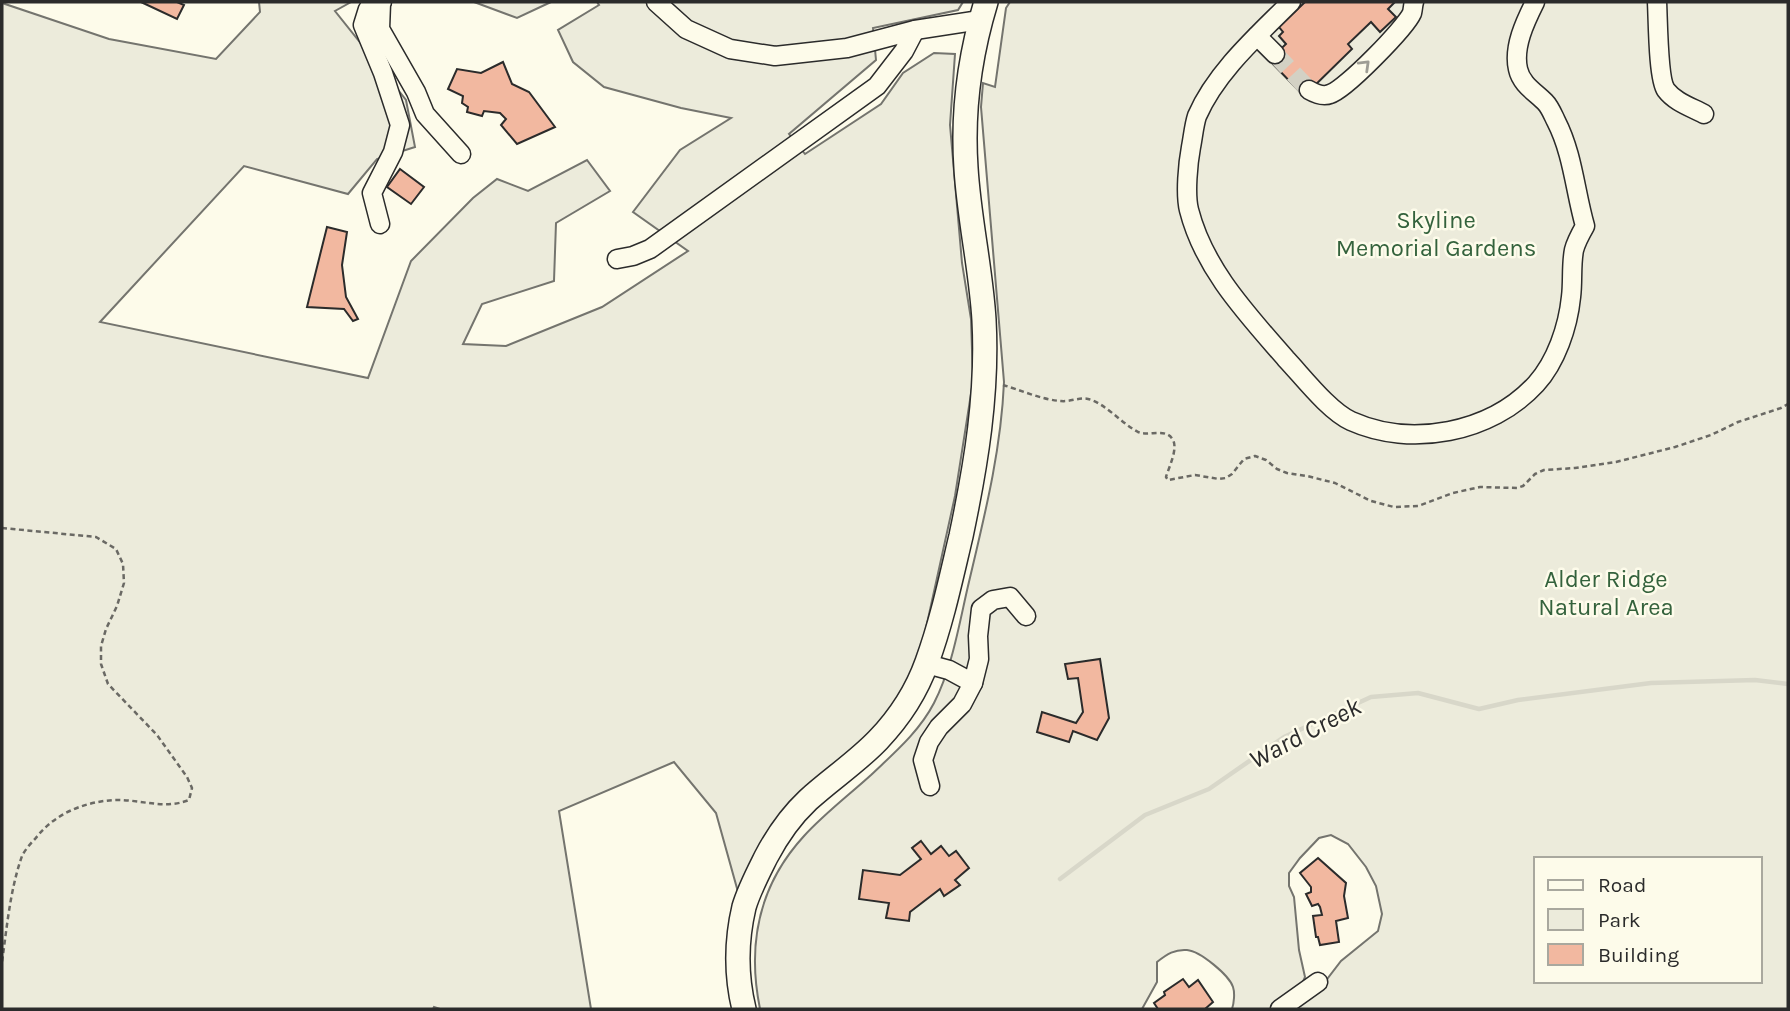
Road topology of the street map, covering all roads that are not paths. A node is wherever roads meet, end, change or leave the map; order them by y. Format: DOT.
graph roads {
  1 [pos="656,2"];
  2 [pos="1291,2"];
  3 [pos="1414,2"];
  4 [pos="1535,2"];
  5 [pos="1657,2"];
  6 [pos="382,3"];
  7 [pos="983,11"];
  8 [pos="915,30"];
  9 [pos="1257,36"];
  10 [pos="1275,54"];
  11 [pos="1309,90"];
  12 [pos="1703,114"];
  13 [pos="461,154"];
  14 [pos="380,224"];
  15 [pos="617,259"];
  16 [pos="1026,616"];
  17 [pos="927,664"];
  18 [pos="973,683"];
  19 [pos="930,786"];
  20 [pos="1318,982"];
  21 [pos="744,1009"];
  22 [pos="1280,1009"];
  1 -- 8 [label="street"];
  2 -- 9 [label="street"];
  11 -- 3 [label="street, one-way"];
  4 -- 9 [label="street"];
  5 -- 12 [label="street"];
  6 -- 13 [label="street"];
  6 -- 14 [label="street"];
  7 -- 8 [label="street"];
  7 -- 17 [label="main road"];
  8 -- 15 [label="street"];
  9 -- 10 [label="street"];
  16 -- 18 [label="street"];
  17 -- 18 [label="street"];
  17 -- 21 [label="main road"];
  18 -- 19 [label="street"];
  20 -- 22 [label="street"];
}
